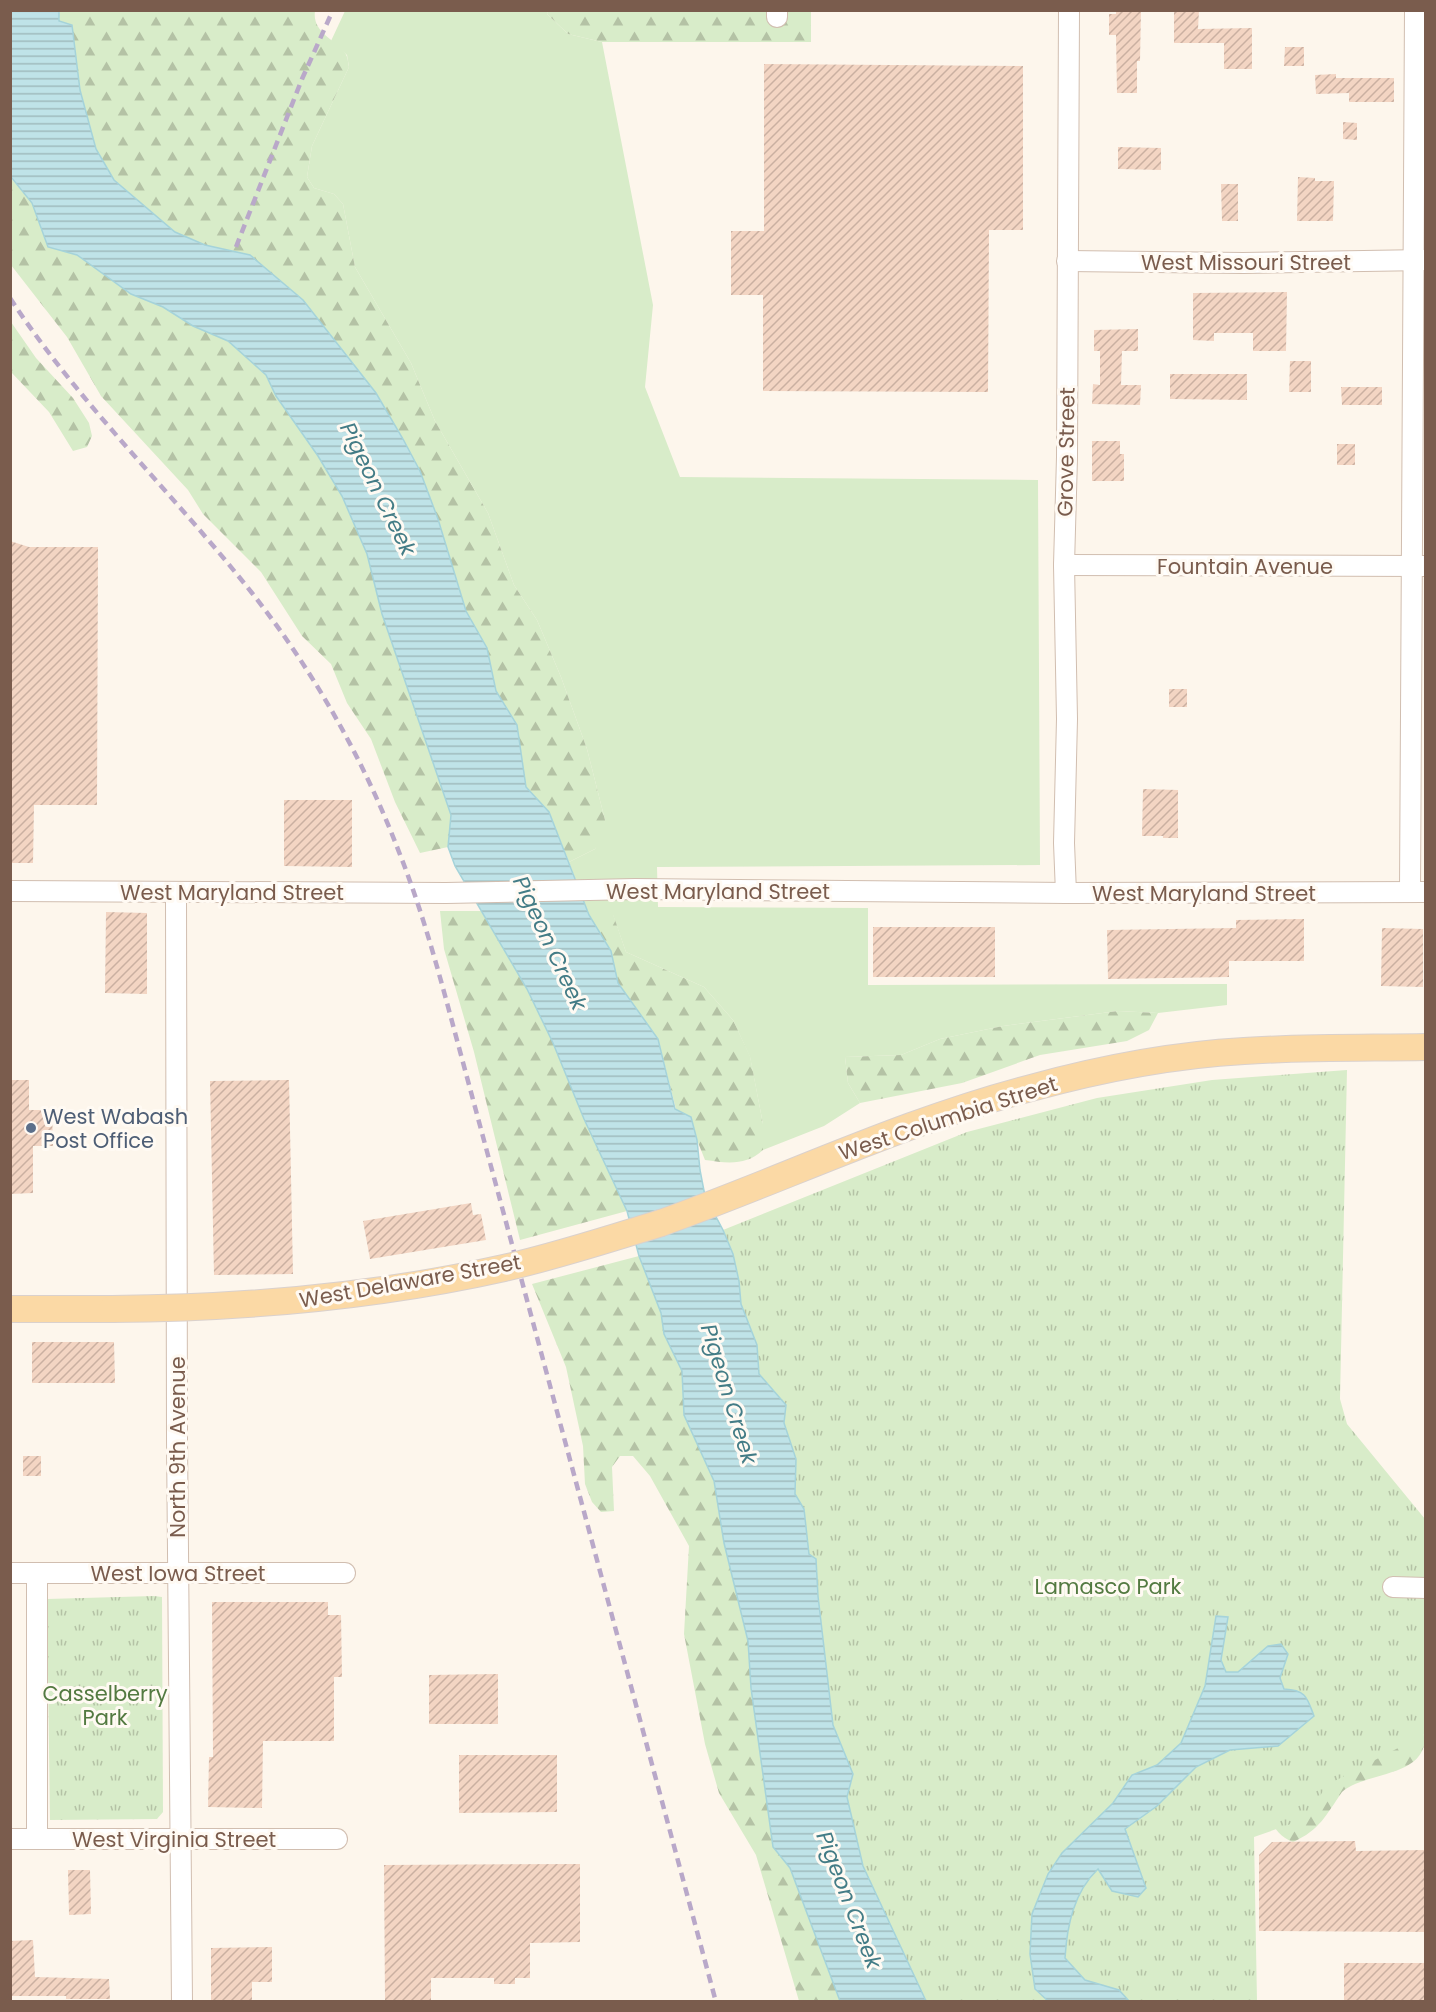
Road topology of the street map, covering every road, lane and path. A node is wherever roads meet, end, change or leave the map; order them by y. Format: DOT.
graph roads {
  1 [pos="1069,10"];
  2 [pos="1415,10"];
  3 [pos="1420,260"];
  4 [pos="1067,261"];
  5 [pos="1064,565"];
  6 [pos="1419,567"];
  7 [pos="10,891"];
  8 [pos="1418,892"];
  9 [pos="176,893"];
  10 [pos="1066,893"];
  11 [pos="1425,1047"];
  12 [pos="661,1223"];
  13 [pos="10,1309"];
  14 [pos="10,1573"];
  15 [pos="37,1573"];
  16 [pos="178,1573"];
  17 [pos="345,1573"];
  18 [pos="1393,1587"];
  19 [pos="1425,1588"];
  20 [pos="10,1839"];
  21 [pos="37,1839"];
  22 [pos="180,1839"];
  23 [pos="337,1839"];
  24 [pos="182,2001"];
  1 -- 4 [label="street, Grove Street"];
  2 -- 3 [label="street"];
  3 -- 4 [label="street, West Missouri Street"];
  3 -- 6 [label="street"];
  4 -- 5 [label="street, Grove Street"];
  5 -- 6 [label="street, Fountain Avenue"];
  5 -- 10 [label="street, Grove Street"];
  6 -- 8 [label="street"];
  7 -- 9 [label="street, West Maryland Street"];
  8 -- 10 [label="street, West Maryland Street"];
  9 -- 10 [label="street, West Maryland Street"];
  9 -- 16 [label="street, North 9th Avenue"];
  11 -- 12 [label="main road, West Columbia Street"];
  12 -- 13 [label="main road, West Delaware Street, bridge"];
  14 -- 15 [label="street, West Iowa Street"];
  15 -- 16 [label="street, West Iowa Street"];
  15 -- 21 [label="street"];
  16 -- 17 [label="street, West Iowa Street"];
  16 -- 22 [label="street, North 9th Avenue"];
  18 -- 19 [label="street"];
  20 -- 21 [label="street, West Virginia Street"];
  21 -- 22 [label="street, West Virginia Street"];
  22 -- 23 [label="street, West Virginia Street"];
  22 -- 24 [label="street, North 9th Avenue"];
}
